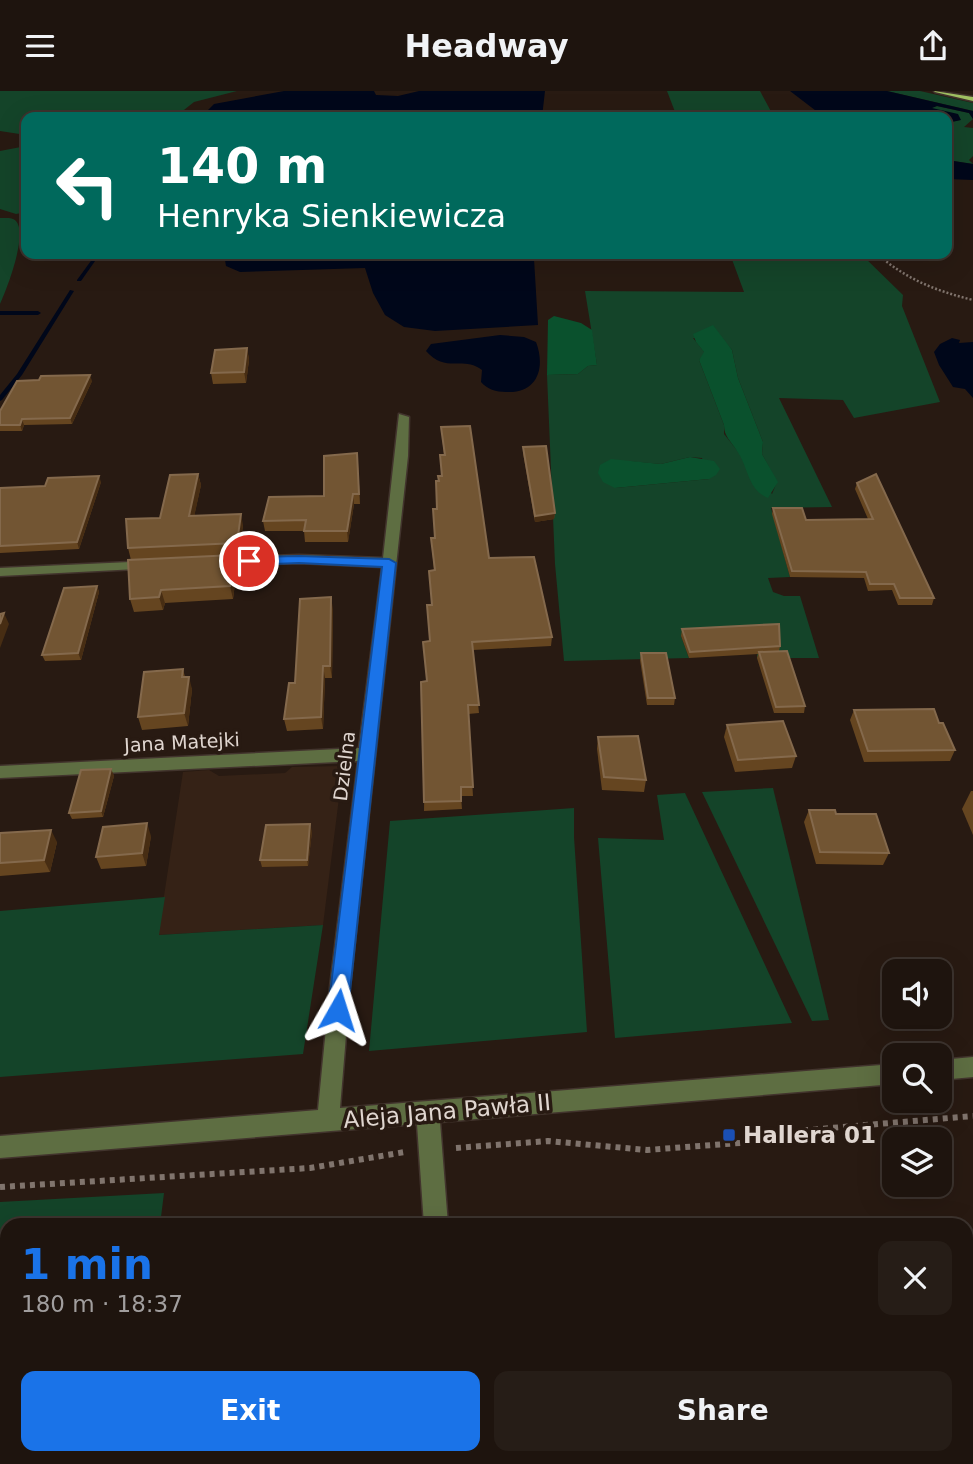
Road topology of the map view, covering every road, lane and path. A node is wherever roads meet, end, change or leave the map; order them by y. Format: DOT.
graph roads {
  1 [pos="937,91"];
  2 [pos="966,91"];
  3 [pos="973,93"];
  4 [pos="973,99"];
  5 [pos="882,259"];
  6 [pos="973,300"];
  7 [pos="403,417"];
  8 [pos="199,562"];
  9 [pos="389,563"];
  10 [pos="172,564"];
  11 [pos="0,572"];
  12 [pos="367,754"];
  13 [pos="0,772"];
  14 [pos="973,1067"];
  15 [pos="952,1069"];
  16 [pos="882,1075"];
  17 [pos="428,1112"];
  18 [pos="973,1116"];
  19 [pos="328,1121"];
  20 [pos="0,1147"];
  21 [pos="430,1150"];
  22 [pos="0,1187"];
  23 [pos="435,1218"];
  1 -- 4 [label="main road"];
  2 -- 3 [label="main road"];
  5 -- 6 [label="path"];
  7 -- 9 [label="street, Dzielna"];
  8 -- 9 [label="street"];
  9 -- 12 [label="street, Dzielna"];
  10 -- 11 [label="street"];
  12 -- 13 [label="street, Jana Matejki"];
  12 -- 19 [label="street, Dzielna"];
  14 -- 15 [label="street"];
  16 -- 17 [label="street, Aleja Jana Pawła II"];
  17 -- 19 [label="street, Aleja Jana Pawła II"];
  17 -- 21 [label="street"];
  18 -- 21 [label="path"];
  19 -- 20 [label="street, Aleja Jana Pawła II"];
  21 -- 22 [label="path"];
  21 -- 23 [label="street"];
}
